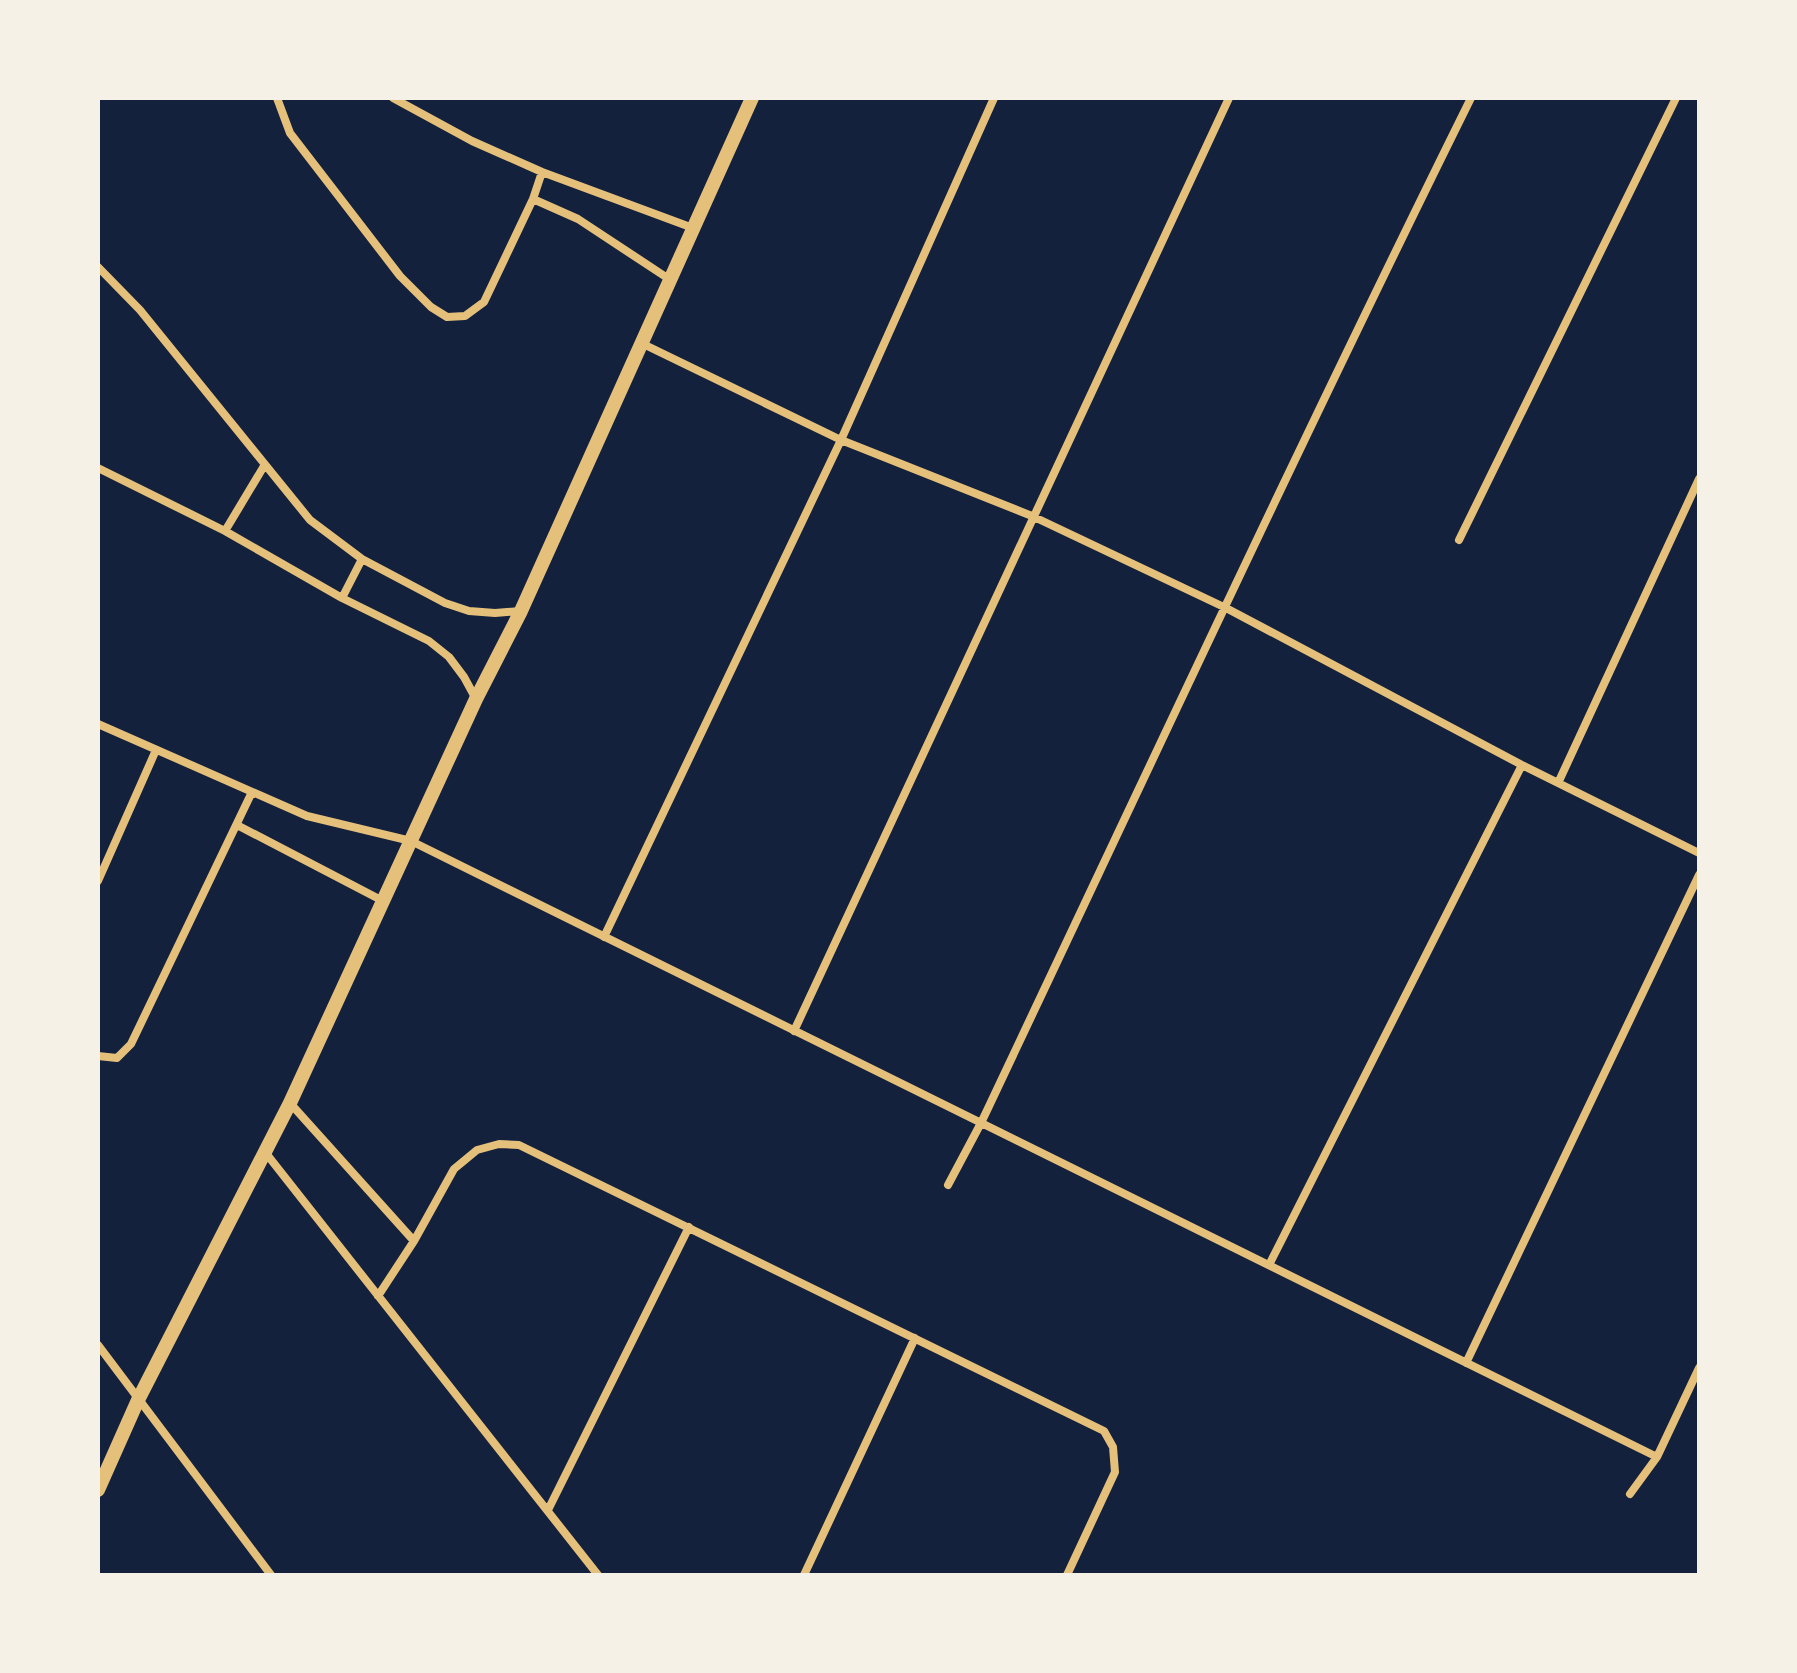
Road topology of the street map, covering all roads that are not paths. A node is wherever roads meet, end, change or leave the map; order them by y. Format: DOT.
graph roads {
  1 [pos="277,98"];
  2 [pos="393,98"];
  3 [pos="752,98"];
  4 [pos="994,98"];
  5 [pos="1229,98"];
  6 [pos="1471,98"];
  7 [pos="1676,98"];
  8 [pos="542,172"];
  9 [pos="533,199"];
  10 [pos="693,228"];
  11 [pos="99,270"];
  12 [pos="669,279"];
  13 [pos="640,342"];
  14 [pos="841,440"];
  15 [pos="264,466"];
  16 [pos="98,468"];
  17 [pos="1699,479"];
  18 [pos="1032,516"];
  19 [pos="225,531"];
  20 [pos="1459,540"];
  21 [pos="362,559"];
  22 [pos="342,598"];
  23 [pos="1226,608"];
  24 [pos="521,611"];
  25 [pos="476,699"];
  26 [pos="98,724"];
  27 [pos="156,750"];
  28 [pos="1522,765"];
  29 [pos="1559,781"];
  30 [pos="252,792"];
  31 [pos="237,825"];
  32 [pos="411,841"];
  33 [pos="1699,853"];
  34 [pos="1699,875"];
  35 [pos="98,881"];
  36 [pos="383,901"];
  37 [pos="604,937"];
  38 [pos="794,1031"];
  39 [pos="98,1056"];
  40 [pos="290,1103"];
  41 [pos="981,1123"];
  42 [pos="265,1152"];
  43 [pos="948,1185"];
  44 [pos="689,1227"];
  45 [pos="414,1241"];
  46 [pos="1269,1265"];
  47 [pos="378,1296"];
  48 [pos="915,1338"];
  49 [pos="98,1345"];
  50 [pos="1466,1363"];
  51 [pos="1699,1368"];
  52 [pos="138,1400"];
  53 [pos="1657,1457"];
  54 [pos="98,1490"];
  55 [pos="1630,1494"];
  56 [pos="548,1510"];
  57 [pos="271,1575"];
  58 [pos="598,1575"];
  59 [pos="804,1575"];
  60 [pos="1067,1575"];
  1 -- 9 [label="street"];
  2 -- 8 [label="street"];
  3 -- 10 [label="street"];
  4 -- 14 [label="street"];
  5 -- 18 [label="street"];
  6 -- 23 [label="street"];
  7 -- 20 [label="street"];
  8 -- 9 [label="street"];
  8 -- 10 [label="street"];
  9 -- 12 [label="street"];
  10 -- 12 [label="street"];
  11 -- 15 [label="street"];
  12 -- 13 [label="street"];
  13 -- 14 [label="street"];
  13 -- 24 [label="street"];
  14 -- 18 [label="street"];
  14 -- 37 [label="street"];
  15 -- 19 [label="street"];
  15 -- 21 [label="street"];
  16 -- 19 [label="street"];
  17 -- 29 [label="street"];
  18 -- 23 [label="street"];
  18 -- 38 [label="street"];
  19 -- 22 [label="street"];
  21 -- 22 [label="street"];
  21 -- 24 [label="street"];
  22 -- 25 [label="street"];
  23 -- 28 [label="street"];
  23 -- 41 [label="street"];
  24 -- 25 [label="street"];
  25 -- 32 [label="street"];
  26 -- 27 [label="street"];
  27 -- 30 [label="street"];
  27 -- 35 [label="street"];
  28 -- 29 [label="street"];
  28 -- 46 [label="street"];
  29 -- 33 [label="street"];
  30 -- 31 [label="street"];
  30 -- 32 [label="street"];
  31 -- 36 [label="street"];
  31 -- 39 [label="street"];
  32 -- 36 [label="street"];
  32 -- 37 [label="street"];
  34 -- 50 [label="street"];
  36 -- 40 [label="street"];
  37 -- 38 [label="street"];
  38 -- 41 [label="street"];
  40 -- 42 [label="street"];
  40 -- 45 [label="street"];
  41 -- 43 [label="street"];
  41 -- 46 [label="street"];
  42 -- 47 [label="street"];
  42 -- 52 [label="street"];
  44 -- 45 [label="street"];
  44 -- 48 [label="street"];
  44 -- 56 [label="street"];
  45 -- 47 [label="street"];
  46 -- 50 [label="street"];
  47 -- 56 [label="street"];
  48 -- 59 [label="street"];
  48 -- 60 [label="street"];
  49 -- 52 [label="street"];
  50 -- 53 [label="street"];
  51 -- 53 [label="street"];
  52 -- 54 [label="street"];
  52 -- 57 [label="street"];
  53 -- 55 [label="street"];
  56 -- 58 [label="street"];
}
